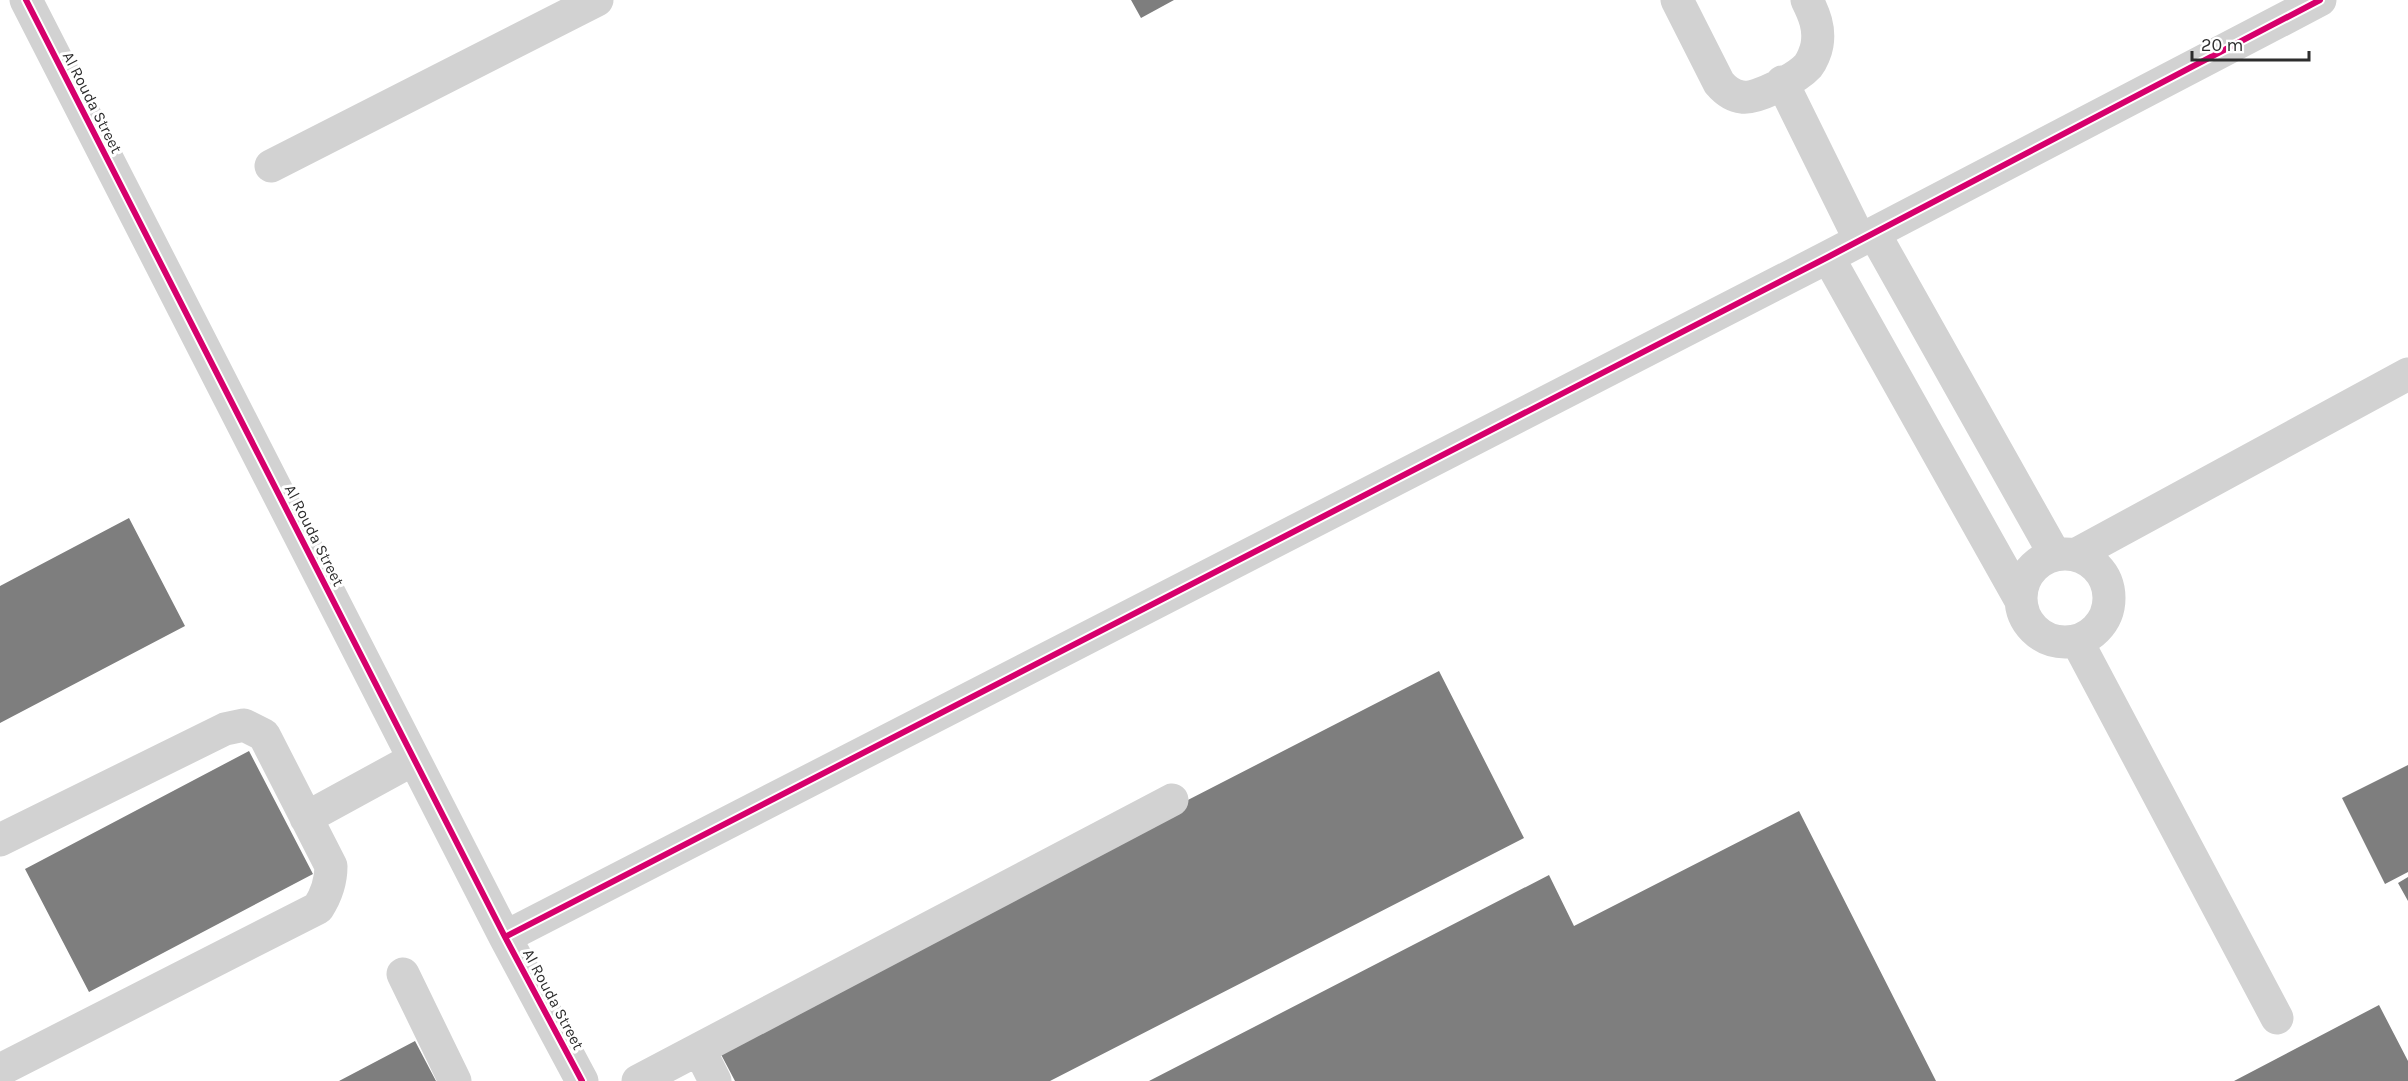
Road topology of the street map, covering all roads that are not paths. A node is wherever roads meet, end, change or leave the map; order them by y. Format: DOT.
graph roads {
  1 [pos="26,0"];
  2 [pos="597,0"];
  3 [pos="1677,0"];
  4 [pos="1807,0"];
  5 [pos="2320,0"];
  6 [pos="1782,82"];
  7 [pos="272,166"];
  8 [pos="1867,236"];
  9 [pos="1828,257"];
  10 [pos="2408,374"];
  11 [pos="2065,555"];
  12 [pos="2020,599"];
  13 [pos="2077,641"];
  14 [pos="414,759"];
  15 [pos="1172,800"];
  16 [pos="306,818"];
  17 [pos="0,840"];
  18 [pos="505,937"];
  19 [pos="403,974"];
  20 [pos="2277,1018"];
  21 [pos="699,1049"];
  22 [pos="0,1070"];
  23 [pos="455,1081"];
  24 [pos="582,1081"];
  25 [pos="638,1081"];
  26 [pos="716,1081"];
  1 -- 14 [label="street, Al Rouda Street"];
  2 -- 7 [label="street"];
  3 -- 6 [label="street"];
  4 -- 6 [label="street"];
  5 -- 8 [label="street"];
  6 -- 8 [label="street"];
  8 -- 9 [label="street"];
  8 -- 11 [label="street"];
  9 -- 12 [label="street"];
  9 -- 18 [label="street"];
  10 -- 11 [label="street"];
  11 -- 12 [label="street"];
  11 -- 13 [label="street"];
  12 -- 13 [label="street"];
  13 -- 20 [label="street"];
  14 -- 16 [label="street"];
  14 -- 18 [label="street, Al Rouda Street"];
  15 -- 21 [label="street"];
  16 -- 17 [label="street"];
  16 -- 22 [label="street"];
  18 -- 24 [label="street, Al Rouda Street"];
  19 -- 23 [label="street"];
  21 -- 25 [label="street"];
  21 -- 26 [label="street"];
}
